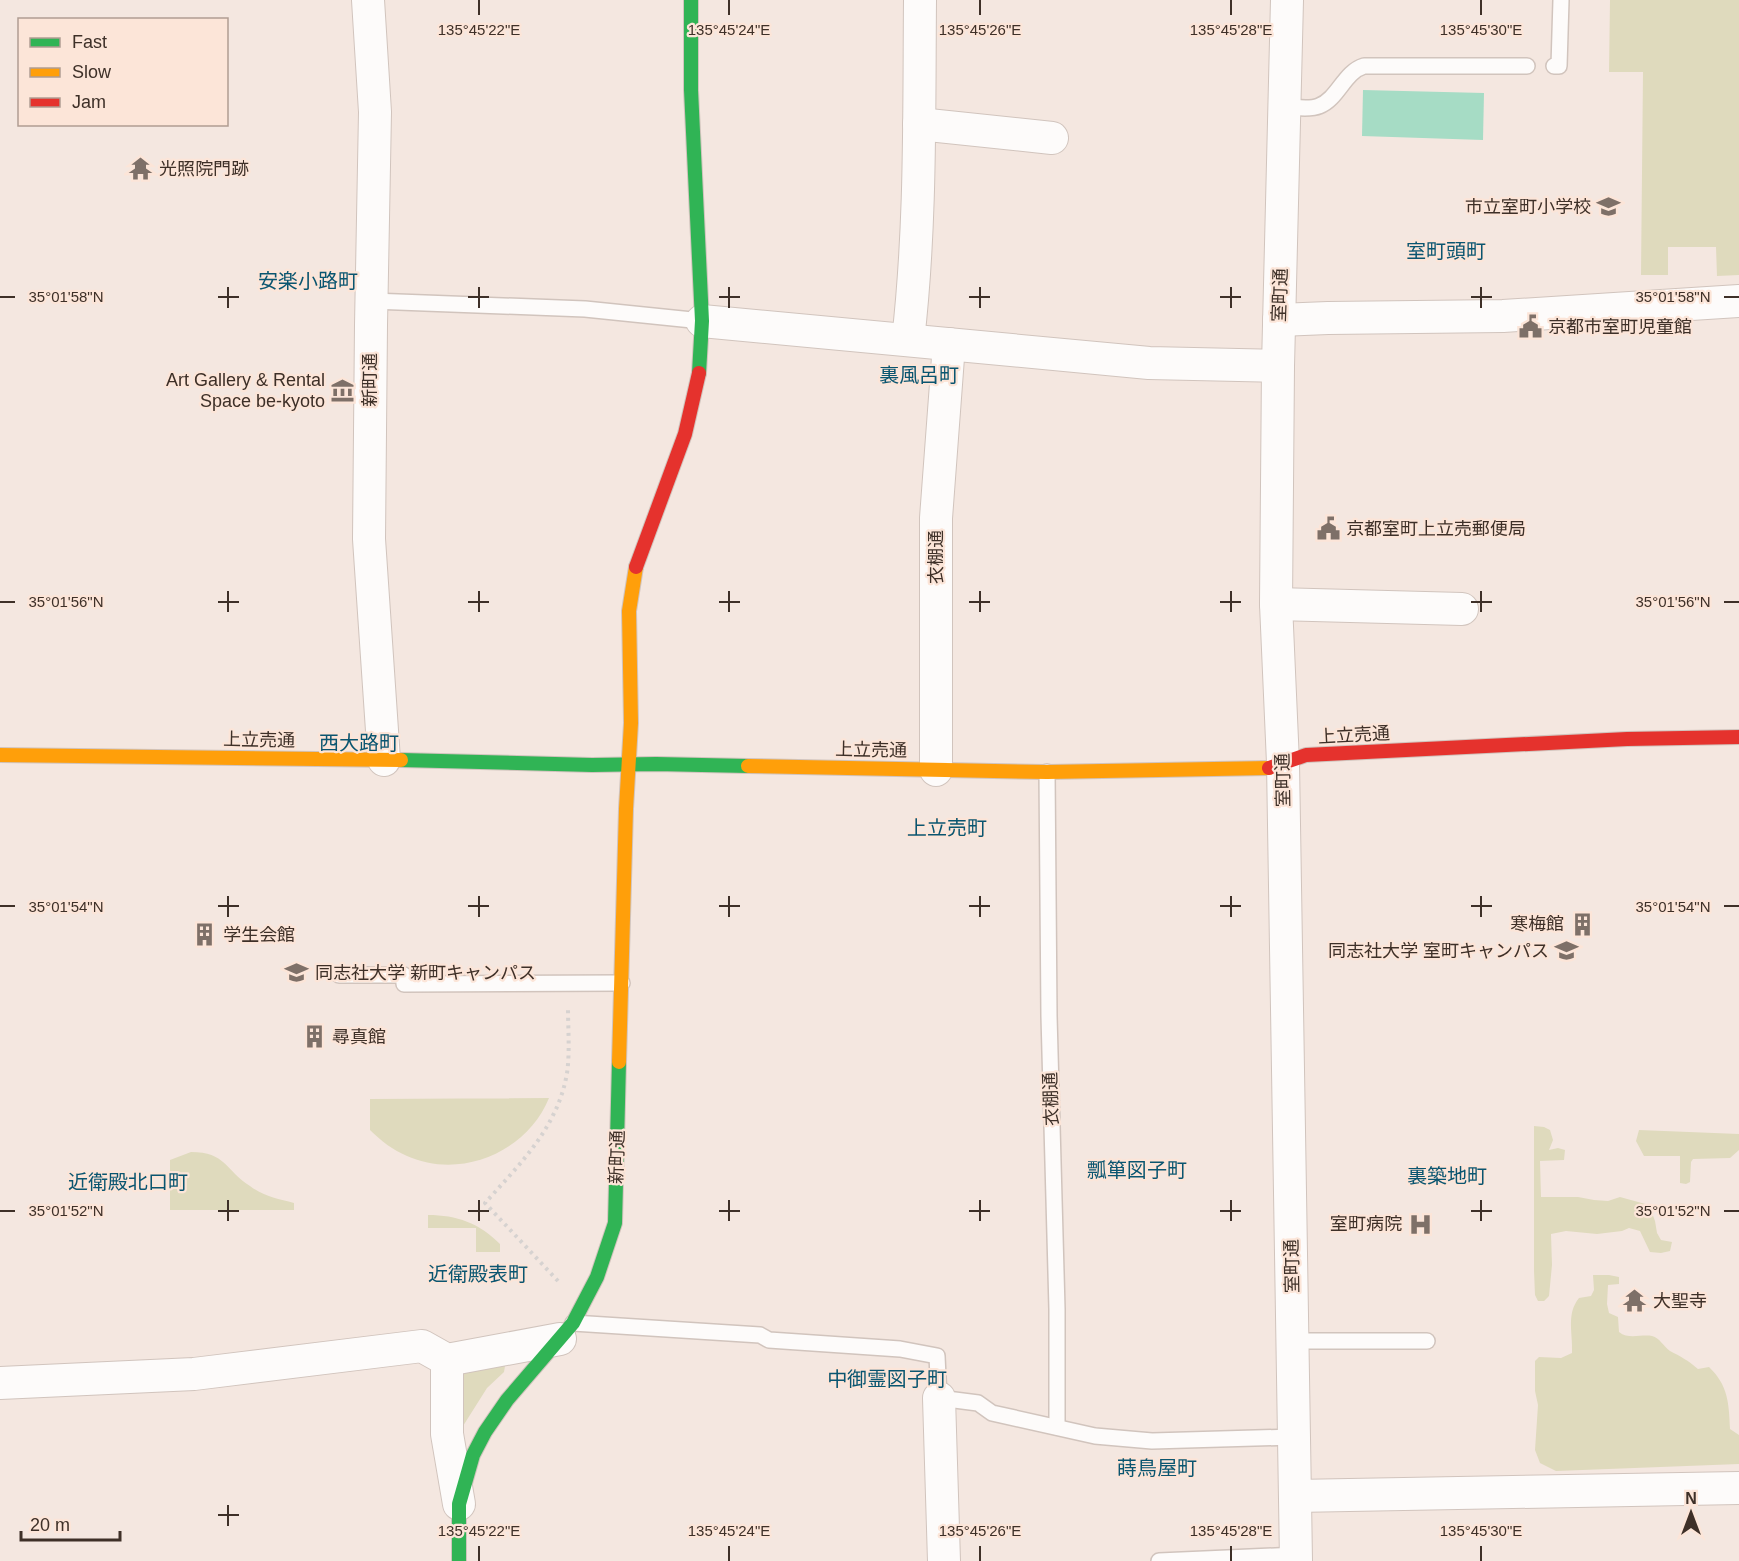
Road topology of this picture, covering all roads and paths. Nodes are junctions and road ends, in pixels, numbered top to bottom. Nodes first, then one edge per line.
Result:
1 (368, 0) edge
2 (691, 0) edge
3 (921, 0) edge
4 (1287, 0) edge
5 (1561, 0) edge
6 (1527, 66) dead end
7 (1554, 66) dead end
8 (1286, 107) junction
9 (919, 124) junction
10 (1052, 138) dead end
11 (372, 301) junction
12 (1739, 301) edge
13 (1279, 320) junction
14 (702, 321) junction
15 (908, 340) junction
16 (949, 344) junction
17 (1278, 366) junction
18 (1276, 604) junction
19 (1462, 609) dead end
20 (1739, 737) edge
21 (0, 754) edge
22 (384, 760) junction
23 (1283, 762) junction
24 (629, 765) junction
25 (936, 770) junction
26 (1047, 772) junction
27 (339, 975) dead end
28 (569, 983) junction
29 (622, 983) junction
30 (560, 1283) dead end
31 (566, 1331) junction
32 (1293, 1341) junction
33 (1427, 1341) dead end
34 (447, 1360) junction
35 (0, 1383) edge
36 (939, 1398) junction
37 (1058, 1427) junction
38 (1294, 1437) junction
39 (1739, 1488) edge
40 (1295, 1496) junction
41 (459, 1504) junction
42 (1296, 1558) edge
43 (459, 1561) edge
44 (944, 1561) edge
45 (1159, 1561) edge

1 - 11 street, 新町通
2 - 14 street, 新町通
3 - 9 street
4 - 8 street, 室町通
5 - 7 lane
6 - 8 lane
8 - 13 street, 室町通
9 - 10 street
9 - 15 street
11 - 14 lane
11 - 22 street, 新町通
12 - 13 street
13 - 17 street, 室町通
14 - 15 street
14 - 24 street, 新町通
15 - 16 street
16 - 17 street
16 - 25 street, 衣棚通
17 - 18 street, 室町通
18 - 19 street
18 - 23 street, 室町通
20 - 23 street, 上立売通
21 - 22 street, 上立売通
22 - 24 street, 上立売通
23 - 26 street, 上立売通
23 - 32 street, 室町通
24 - 25 street, 上立売通
24 - 29 street, 新町通
25 - 26 street, 上立売通
26 - 37 lane, 衣棚通
27 - 28 lane
28 - 29 lane
28 - 30 path
29 - 31 street, 新町通
31 - 34 street
31 - 36 lane
31 - 41 street, 新町通
32 - 33 lane
32 - 38 street, 室町通
34 - 35 street
34 - 41 street, 新町通
36 - 37 lane
36 - 44 street
37 - 38 lane
38 - 40 street, 室町通
39 - 40 street
40 - 42 street, 室町通
41 - 43 street, 新町通
42 - 45 lane

